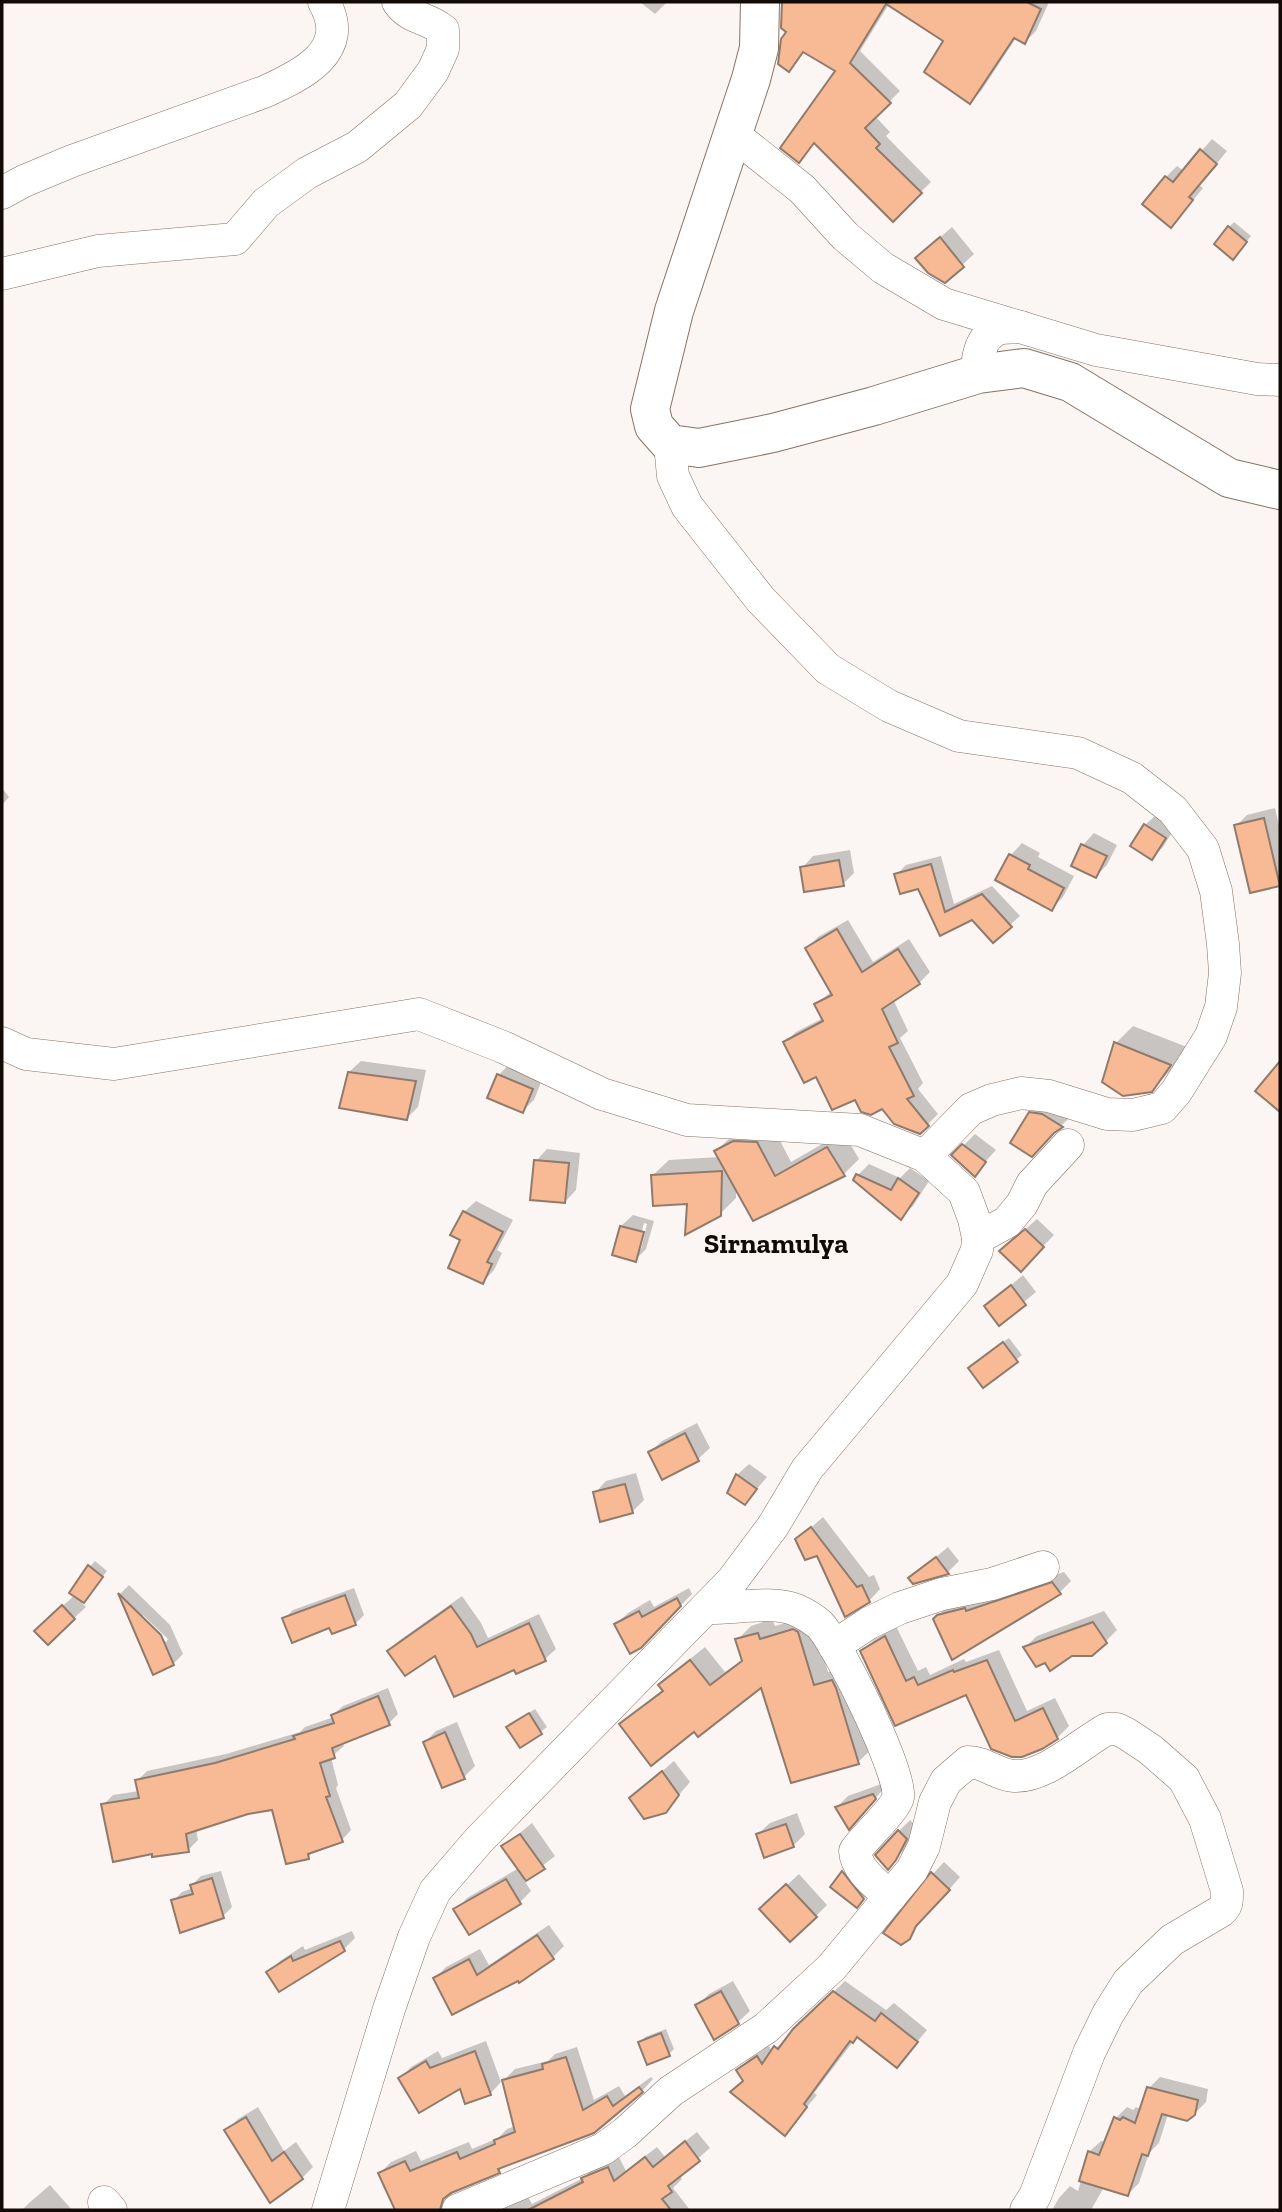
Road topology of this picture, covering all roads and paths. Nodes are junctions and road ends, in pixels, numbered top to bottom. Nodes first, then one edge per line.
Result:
1 (324, 2) edge
2 (398, 2) edge
3 (760, 2) edge
4 (734, 135) junction
5 (2, 193) edge
6 (2, 274) edge
7 (1021, 327) junction
8 (978, 374) junction
9 (1280, 380) edge
10 (670, 444) junction
11 (1280, 490) edge
12 (2, 1043) edge
13 (1068, 1145) dead end
14 (925, 1156) junction
15 (978, 1238) junction
16 (1043, 1567) dead end
17 (706, 1608) junction
18 (834, 1646) junction
19 (890, 1897) junction
20 (331, 2209) edge
21 (458, 2210) edge
22 (1026, 2210) edge

1 - 5 street
2 - 6 street
3 - 4 main road
4 - 7 street
4 - 10 main road
7 - 8 street
7 - 9 street
8 - 10 main road
8 - 11 main road
10 - 14 street
12 - 14 street
13 - 15 street
14 - 15 street
15 - 17 street
16 - 18 street
17 - 18 street
17 - 20 street
18 - 19 street
19 - 21 street
19 - 22 street

